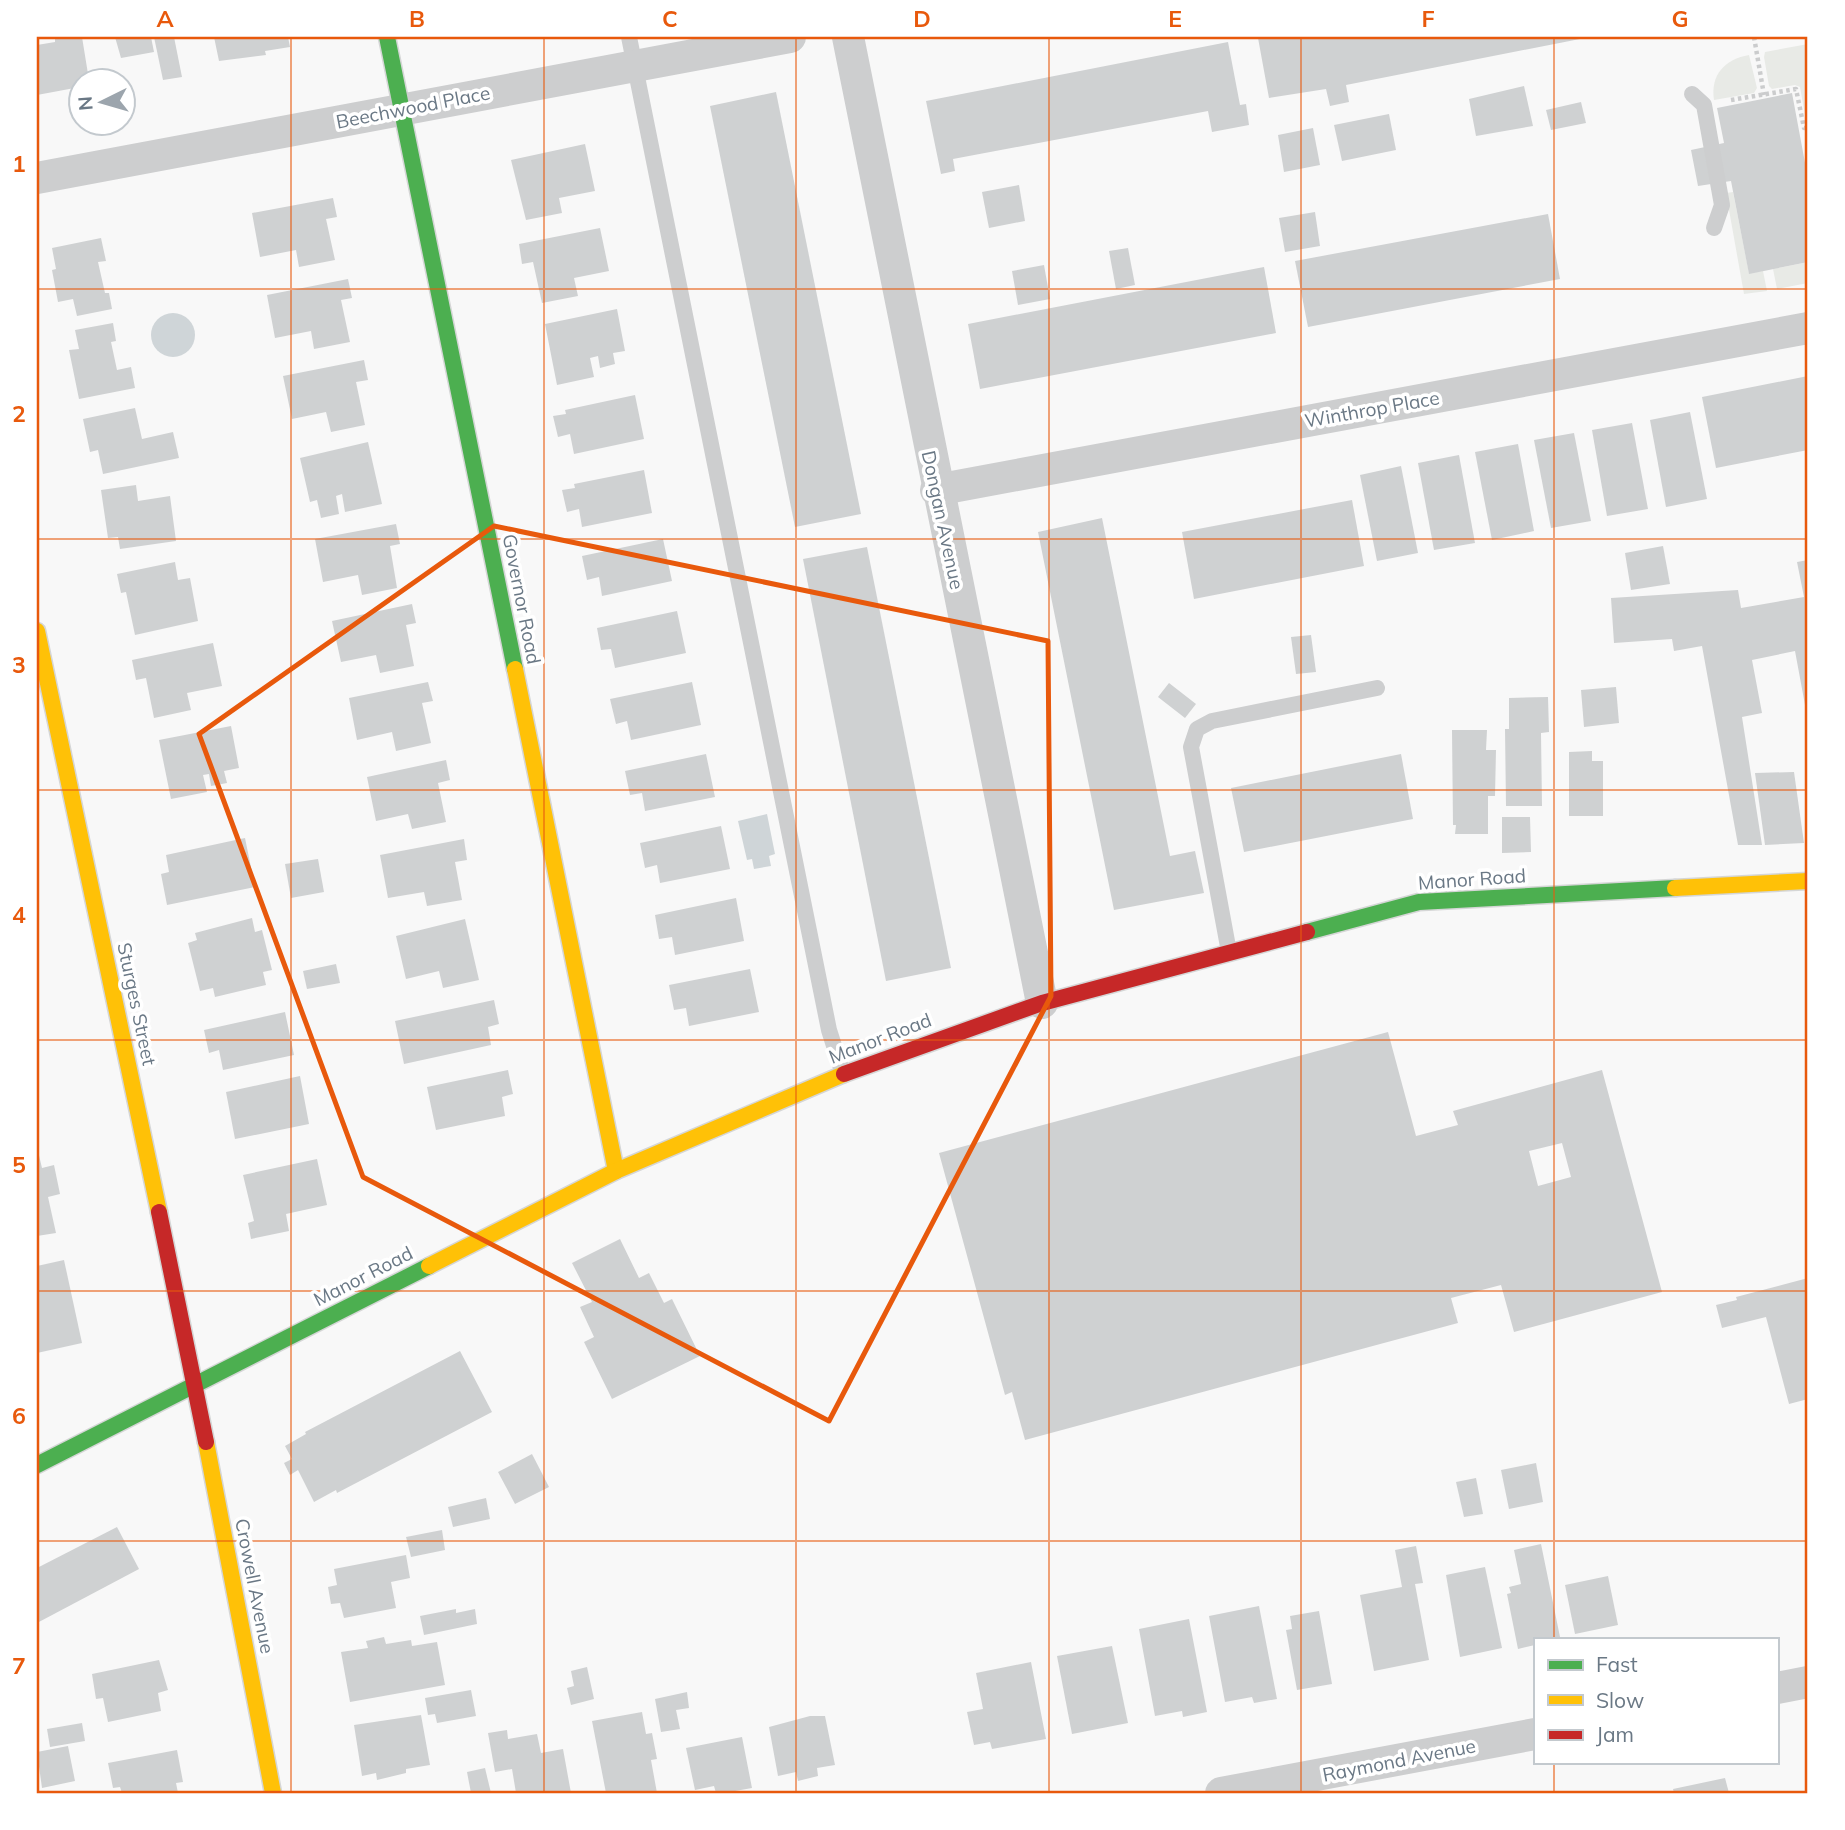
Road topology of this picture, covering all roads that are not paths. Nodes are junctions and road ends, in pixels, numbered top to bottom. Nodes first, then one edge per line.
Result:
1 (387, 37) edge
2 (790, 37) edge
3 (848, 37) edge
4 (632, 51) edge
5 (1692, 94) dead end
6 (402, 109) junction
7 (37, 178) edge
8 (1714, 228) dead end
9 (1808, 328) edge
10 (936, 490) junction
11 (37, 631) edge
12 (1377, 688) dead end
13 (1808, 881) edge
14 (1229, 952) junction
15 (1042, 1003) junction
16 (843, 1074) junction
17 (615, 1171) junction
18 (195, 1386) junction
19 (37, 1465) edge
20 (1808, 1682) edge
21 (1778, 1688) edge
22 (1534, 1734) edge
23 (273, 1793) edge
24 (1221, 1793) edge

1 - 6 street, Governor Road
2 - 4 street, Beechwood Place
3 - 10 street, Dongan Avenue
4 - 6 street, Beechwood Place
4 - 16 lane
5 - 8 lane
6 - 7 street, Beechwood Place
6 - 17 street, Governor Road
9 - 10 street, Winthrop Place
10 - 15 street, Dongan Avenue
11 - 18 street, Sturges Street
12 - 14 lane
13 - 14 street, Manor Road
14 - 15 street, Manor Road
15 - 16 street, Manor Road
16 - 17 street, Manor Road
17 - 18 street, Manor Road
18 - 19 street, Manor Road
18 - 23 street, Crowell Avenue
20 - 21 street
22 - 24 street, Raymond Avenue

